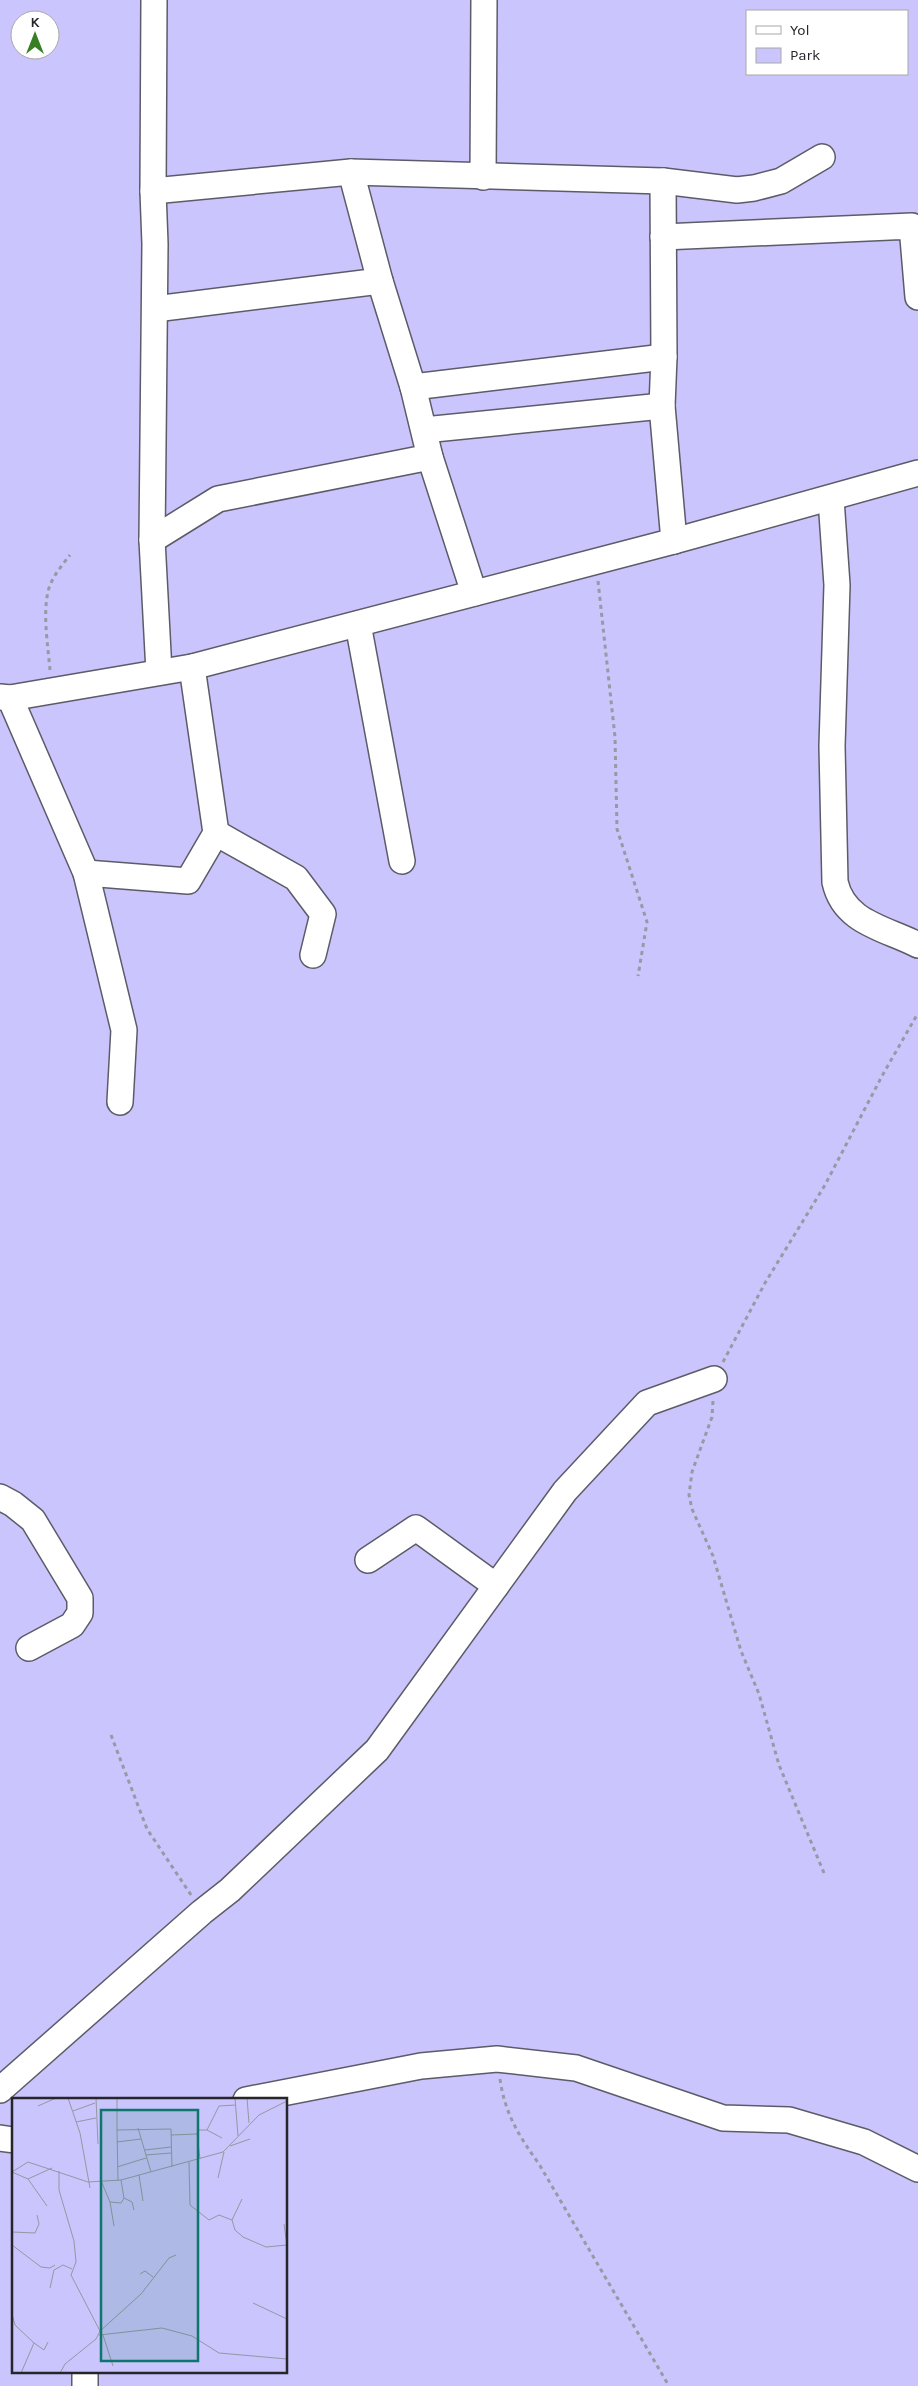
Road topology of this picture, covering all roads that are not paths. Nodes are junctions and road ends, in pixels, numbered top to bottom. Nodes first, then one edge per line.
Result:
1 (154, 0) edge
2 (484, 0) edge
3 (822, 157) dead end
4 (351, 172) junction
5 (483, 177) junction
6 (664, 181) junction
7 (153, 191) junction
8 (915, 219) edge
9 (663, 237) junction
10 (380, 281) junction
11 (918, 297) edge
12 (155, 309) junction
13 (664, 357) junction
14 (413, 386) junction
15 (662, 406) junction
16 (424, 430) junction
17 (430, 457) junction
18 (918, 473) edge
19 (831, 499) junction
20 (152, 540) junction
21 (674, 541) junction
22 (474, 593) junction
23 (358, 624) junction
24 (192, 668) junction
25 (159, 672) junction
26 (5, 697) edge
27 (216, 833) junction
28 (402, 862) dead end
29 (86, 873) junction
30 (918, 945) edge
31 (313, 955) dead end
32 (120, 1102) dead end
33 (714, 1379) road end
34 (0, 1497) edge
35 (368, 1560) dead end
36 (496, 1586) junction
37 (29, 1648) dead end
38 (0, 2090) edge
39 (256, 2098) edge
40 (918, 2169) edge

1 - 7 street
2 - 5 street
3 - 6 street
4 - 5 street
4 - 7 street
4 - 10 street
5 - 6 street
6 - 9 street
7 - 12 street
8 - 9 street
8 - 11 street
9 - 13 street
10 - 12 street
10 - 14 street
12 - 20 street
13 - 14 street
13 - 15 street
14 - 16 street
15 - 16 street
15 - 21 street
16 - 17 street
17 - 20 street
17 - 22 street
18 - 19 street
19 - 21 street
19 - 30 street
20 - 25 street
21 - 22 street
22 - 23 street
23 - 24 street
23 - 28 street
24 - 25 street
24 - 27 street
25 - 26 street
26 - 29 street
27 - 29 street
27 - 31 street
29 - 32 street
33 - 36 street
34 - 37 street
35 - 36 street
36 - 38 street
39 - 40 street

